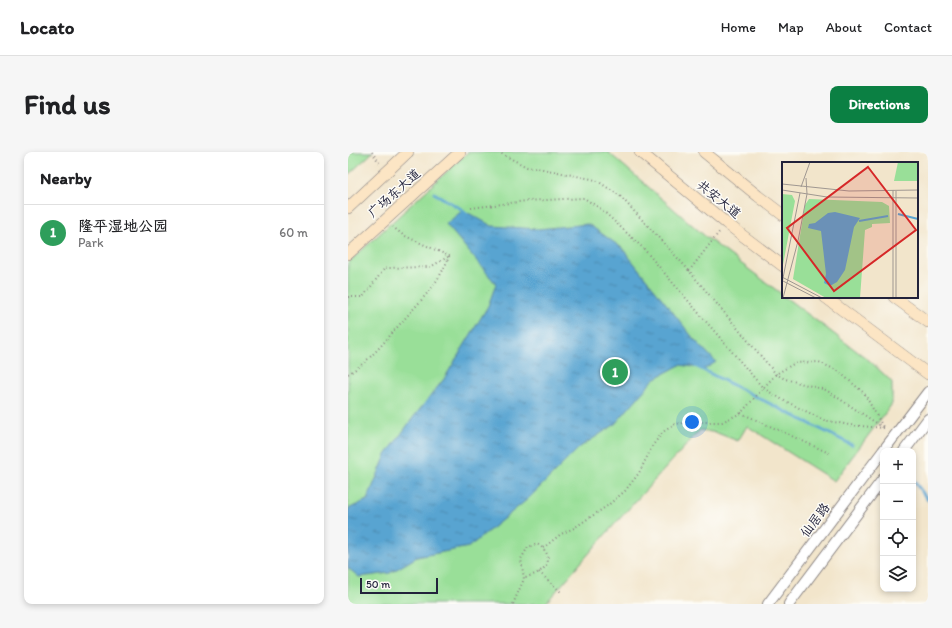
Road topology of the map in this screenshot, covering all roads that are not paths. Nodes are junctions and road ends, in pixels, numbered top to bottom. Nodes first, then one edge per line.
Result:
1 (408, 152) edge
2 (460, 152) edge
3 (640, 152) edge
4 (704, 152) edge
5 (348, 208) edge
6 (782, 214) edge
7 (348, 254) edge
8 (782, 265) edge
9 (826, 298) edge
10 (895, 298) edge
11 (928, 322) edge
12 (928, 374) edge
13 (928, 392) edge
14 (928, 419) edge
15 (885, 448) edge
16 (906, 448) edge
17 (880, 455) edge
18 (880, 482) edge
19 (768, 604) edge
20 (788, 604) edge

1 - 5 main road, 广场东大道
2 - 7 main road, 广场东大道
3 - 8 main road, 共安大道
4 - 6 main road, 共安大道
9 - 12 main road
10 - 11 main road
13 - 15 street, 仙居路
14 - 16 street
17 - 19 street, 仙居路
18 - 20 street

